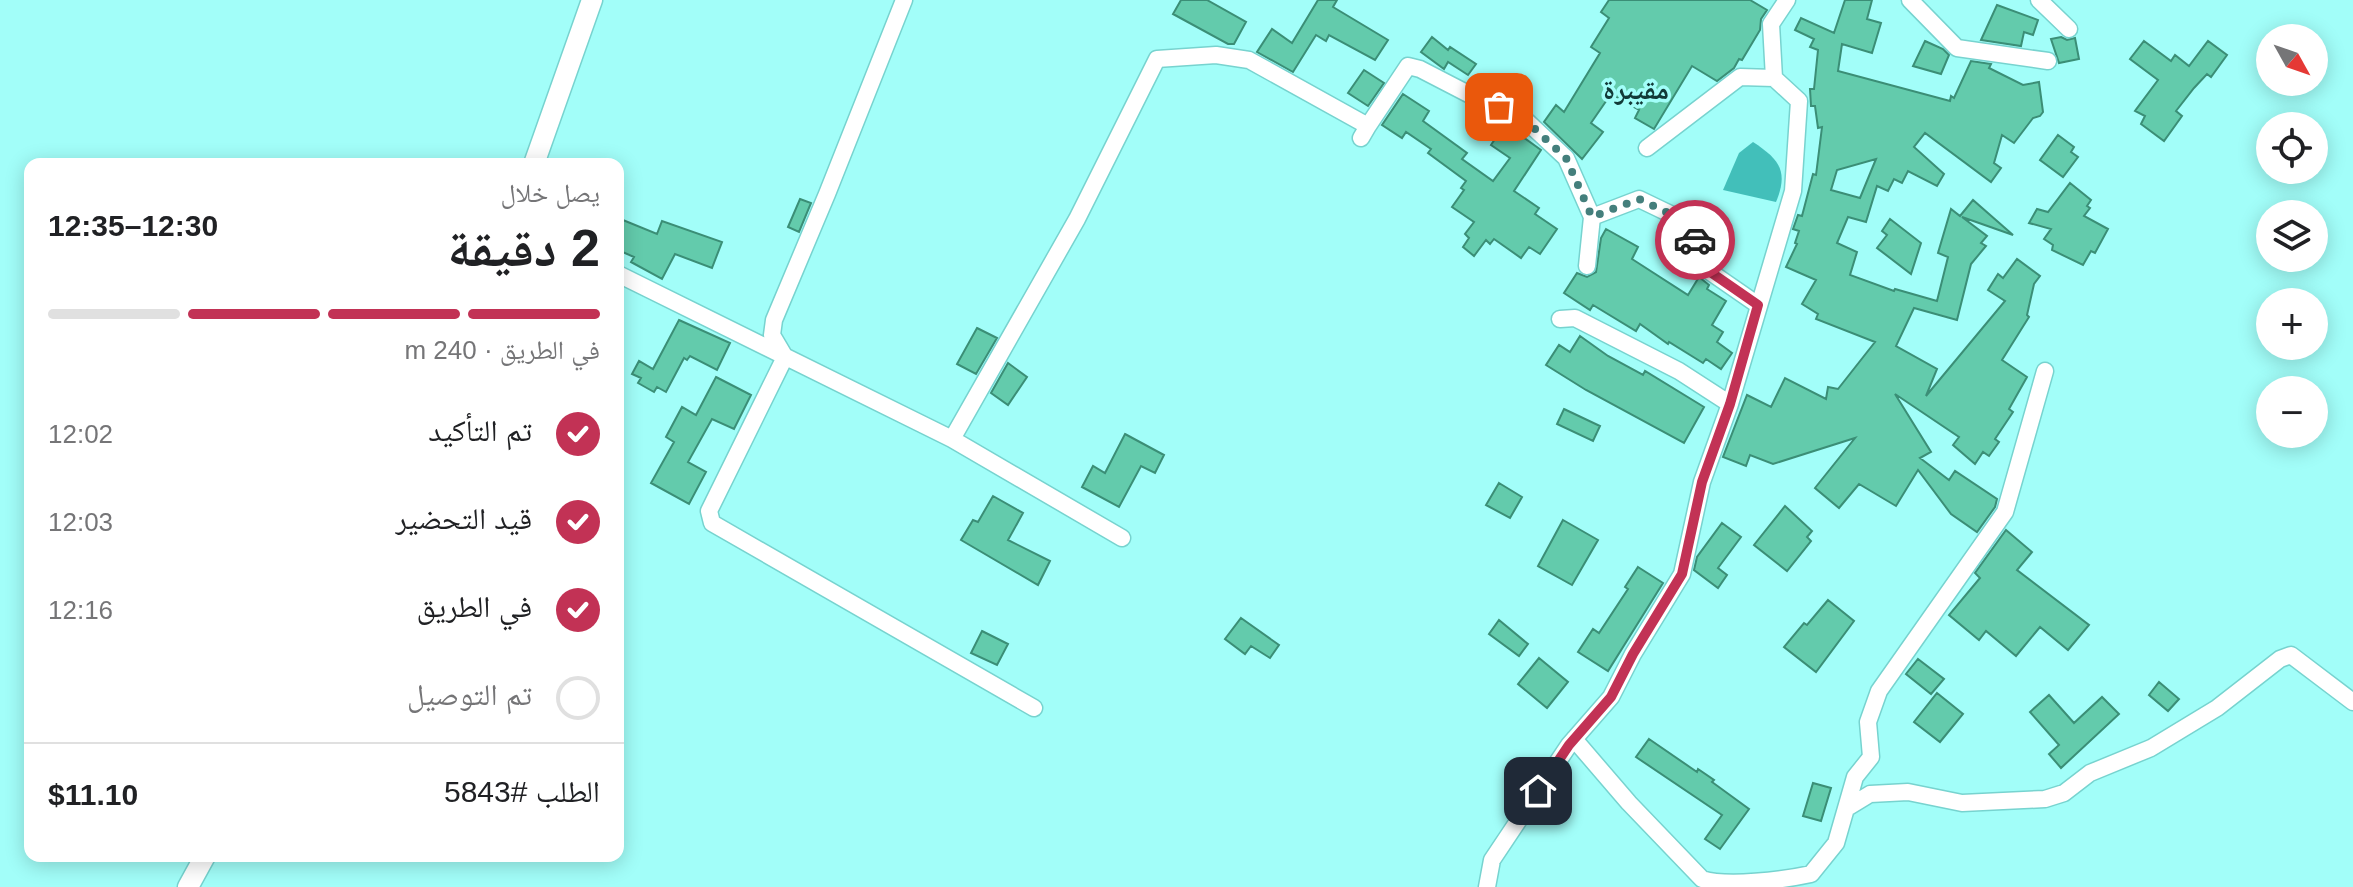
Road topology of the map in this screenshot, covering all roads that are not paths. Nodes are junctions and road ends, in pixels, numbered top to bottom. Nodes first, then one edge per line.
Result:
1 (592, 0) edge
2 (904, 0) edge
3 (1787, 0) edge
4 (1910, 0) edge
5 (2039, 0) edge
6 (2069, 29) dead end
7 (2048, 61) dead end
8 (1774, 78) junction
9 (1647, 148) dead end
10 (536, 158) edge
11 (1592, 217) junction
12 (1587, 266) dead end
13 (624, 277) edge
14 (1758, 305) junction
15 (1560, 319) dead end
16 (785, 357) junction
17 (2045, 371) dead end
18 (1730, 404) junction
19 (952, 439) junction
20 (1122, 538) dead end
21 (2353, 702) edge
22 (1034, 708) dead end
23 (1574, 739) junction
24 (1847, 808) junction
25 (202, 862) edge
26 (1726, 885) edge
27 (188, 887) edge
28 (1487, 887) edge

1 - 10 street
2 - 16 street
3 - 8 street
4 - 7 street
5 - 6 street
8 - 9 street
8 - 14 street
11 - 12 street
11 - 14 street
11 - 19 street
13 - 16 street
14 - 18 street
15 - 18 street
16 - 19 street
16 - 22 street
17 - 24 street
18 - 23 street
19 - 20 street
21 - 24 street
23 - 26 street
23 - 28 street
24 - 26 street
25 - 27 street

